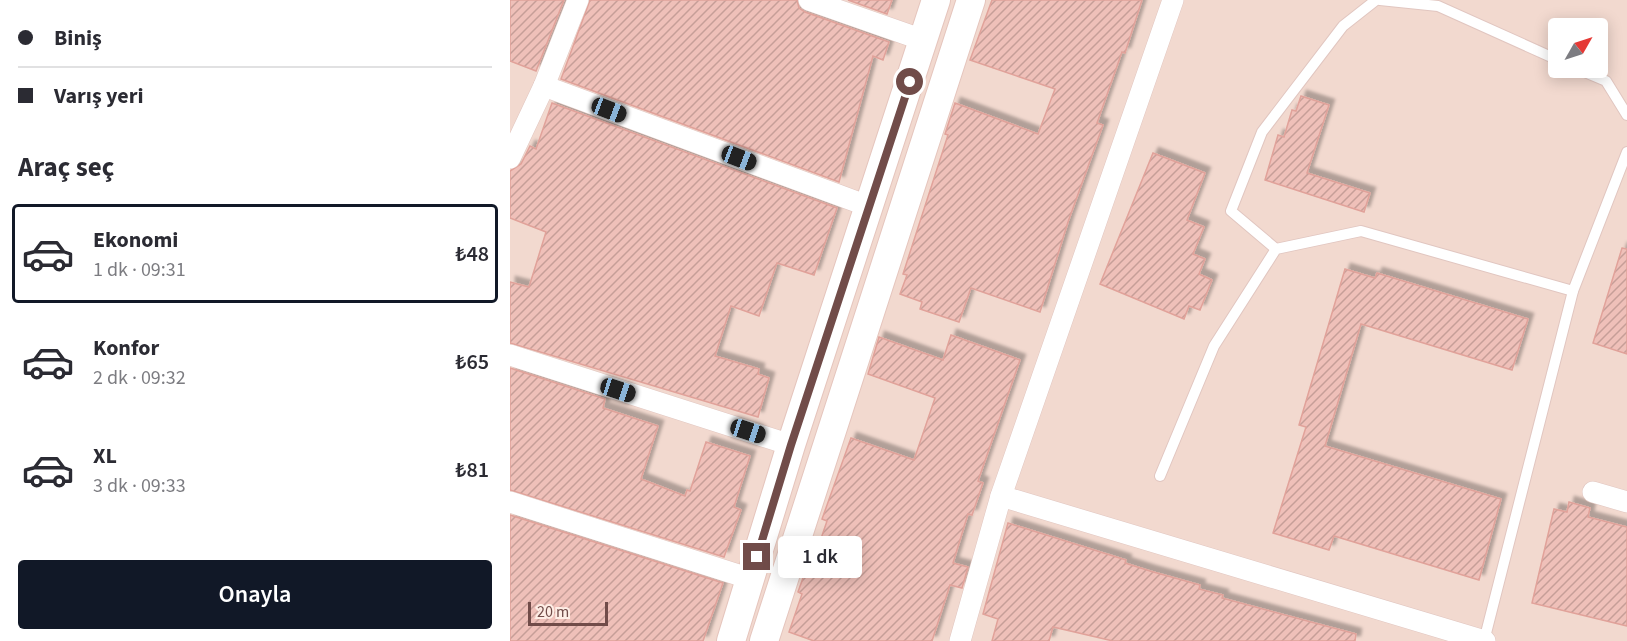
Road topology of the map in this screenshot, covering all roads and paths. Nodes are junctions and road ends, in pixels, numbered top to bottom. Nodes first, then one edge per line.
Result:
1 (578, 0) edge
2 (809, 0) edge
3 (936, 0) edge
4 (971, 0) edge
5 (1173, 0) edge
6 (1378, 0) edge
7 (923, 40) junction
8 (1548, 56) edge
9 (1599, 78) edge
10 (544, 86) junction
11 (1627, 115) edge
12 (1627, 152) edge
13 (510, 158) edge
14 (868, 206) junction
15 (1276, 249) junction
16 (1573, 291) junction
17 (510, 355) edge
18 (791, 445) junction
19 (1160, 476) dead end
20 (1593, 492) dead end
21 (1001, 496) junction
22 (510, 502) edge
23 (1627, 502) edge
24 (751, 579) junction
25 (1448, 636) edge
26 (731, 641) edge
27 (764, 641) edge
28 (960, 641) edge
29 (1484, 641) edge

1 - 10 street
2 - 7 street
3 - 7 main road
4 - 27 main road
5 - 21 street
6 - 8 lane
6 - 15 lane
7 - 14 main road
9 - 11 lane
10 - 13 street
10 - 14 street
12 - 16 lane
14 - 18 main road
15 - 16 lane
15 - 19 lane
16 - 29 lane
17 - 18 street
18 - 24 main road
20 - 23 street
21 - 25 street
21 - 28 street
22 - 24 street
24 - 26 main road
25 - 29 street

